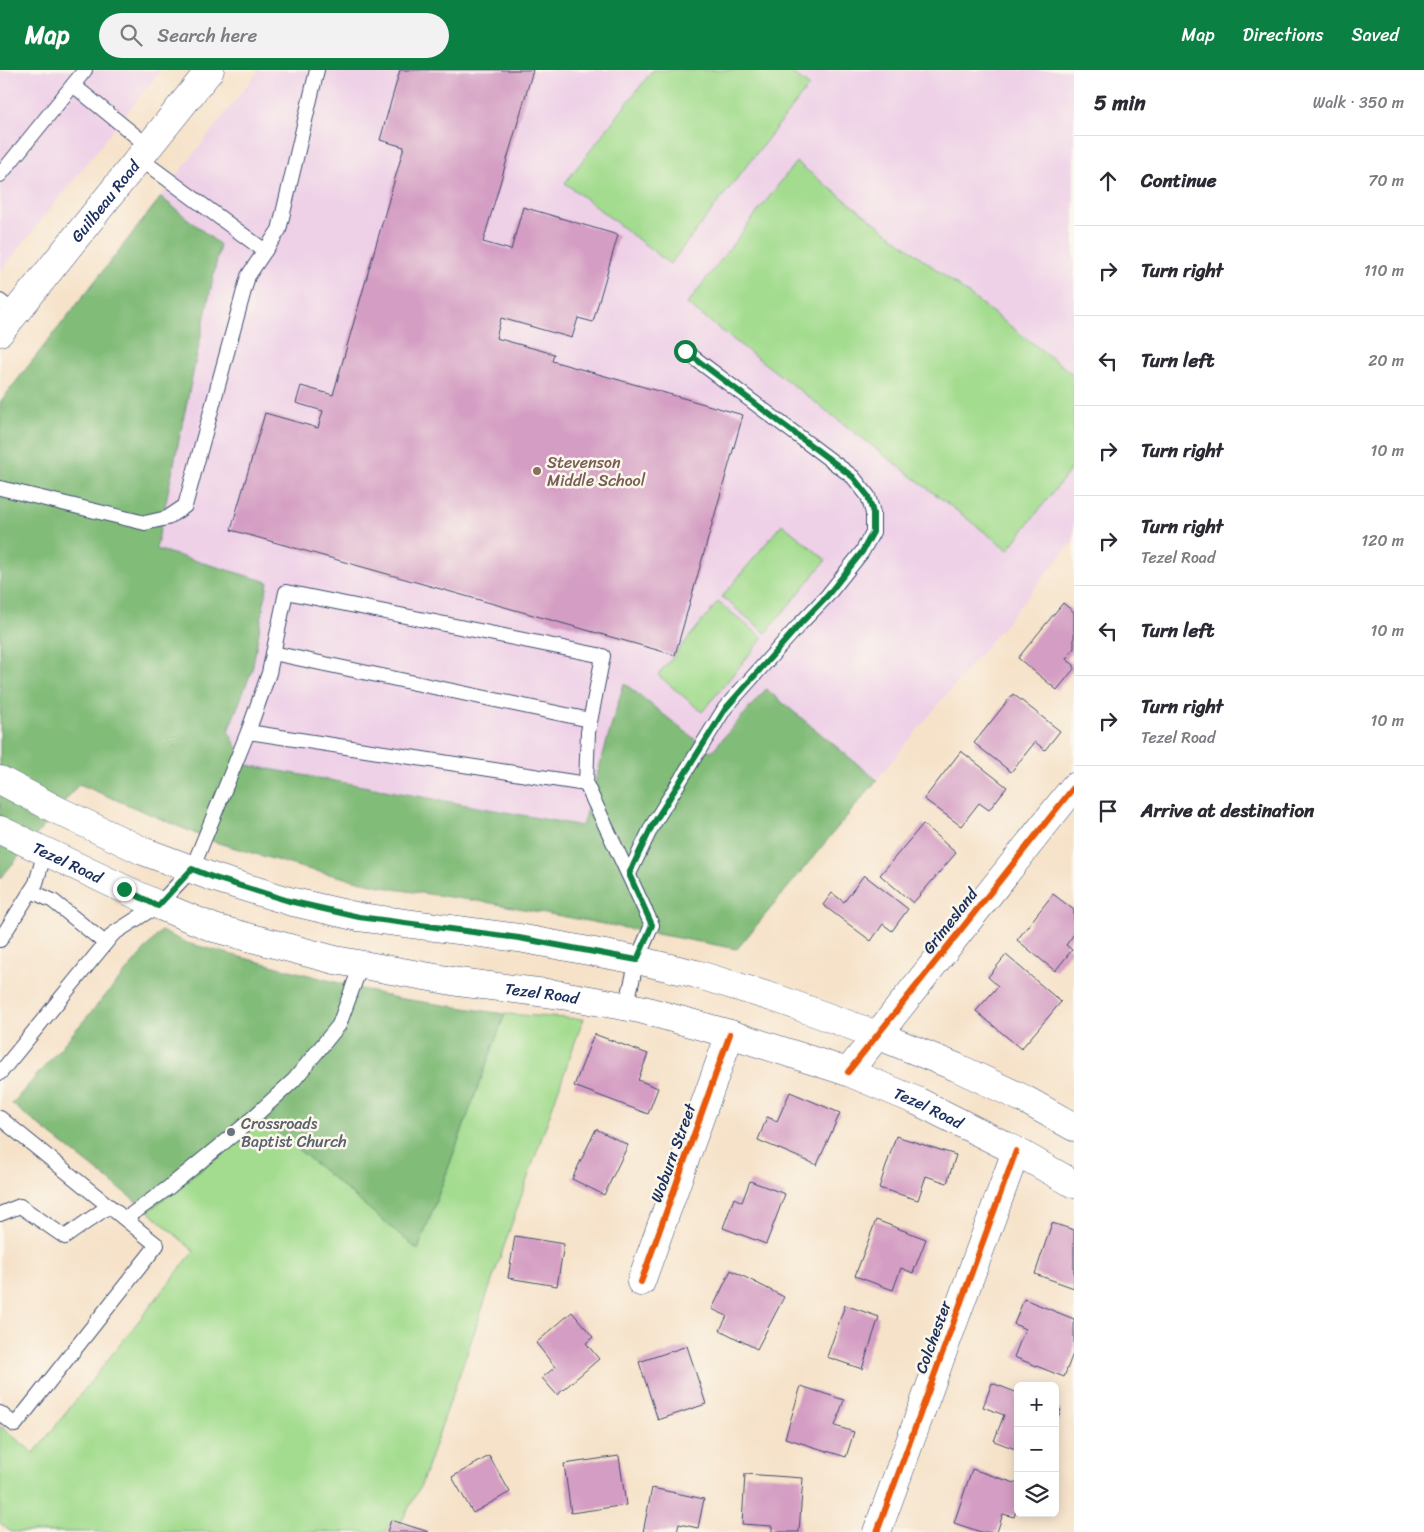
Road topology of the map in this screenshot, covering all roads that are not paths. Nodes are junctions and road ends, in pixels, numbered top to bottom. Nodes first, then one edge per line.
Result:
1 (85, 70) edge
2 (210, 70) edge
3 (317, 70) edge
4 (73, 85) junction
5 (143, 152) junction
6 (0, 175) edge
7 (265, 251) junction
8 (5, 315) edge
9 (685, 351) dead end
10 (0, 488) edge
11 (273, 653) junction
12 (590, 720) junction
13 (248, 732) junction
14 (0, 780) edge
15 (586, 784) junction
16 (1074, 787) edge
17 (0, 830) edge
18 (45, 852) junction
19 (192, 869) junction
20 (629, 874) junction
21 (31, 891) junction
22 (158, 906) junction
23 (0, 940) edge
24 (105, 944) junction
25 (637, 960) junction
26 (361, 965) junction
27 (626, 1007) junction
28 (730, 1034) junction
29 (877, 1035) junction
30 (848, 1072) junction
31 (0, 1073) edge
32 (0, 1118) edge
33 (1074, 1127) edge
34 (1016, 1151) junction
35 (1074, 1184) edge
36 (109, 1206) junction
37 (0, 1214) edge
38 (125, 1219) junction
39 (641, 1282) dead end
40 (0, 1413) edge
41 (876, 1532) edge

1 - 4 lane
2 - 5 main road, Guilbeau Road
3 - 7 lane
4 - 5 lane
4 - 6 lane
5 - 7 lane
5 - 8 main road, Guilbeau Road
7 - 10 lane
9 - 20 lane
11 - 12 lane
11 - 12 lane
11 - 13 lane
12 - 15 lane
13 - 15 lane
13 - 19 lane
14 - 19 main road
15 - 20 lane
16 - 29 main road, Grimesland
17 - 18 main road, Tezel Road
18 - 21 lane
18 - 22 main road, Tezel Road
19 - 22 lane
19 - 25 main road
20 - 25 lane
21 - 23 lane
21 - 24 lane
22 - 24 lane
22 - 26 main road, Tezel Road
24 - 31 lane
25 - 27 lane
25 - 29 main road
26 - 27 main road, Tezel Road
26 - 38 lane
27 - 28 main road, Tezel Road
28 - 30 main road, Tezel Road
28 - 39 main road, Woburn Street
29 - 30 main road, Grimesland
29 - 33 main road
30 - 34 main road, Tezel Road
32 - 36 lane
34 - 35 main road, Tezel Road
34 - 41 main road, Colchester
36 - 37 lane
36 - 38 lane
38 - 40 lane

